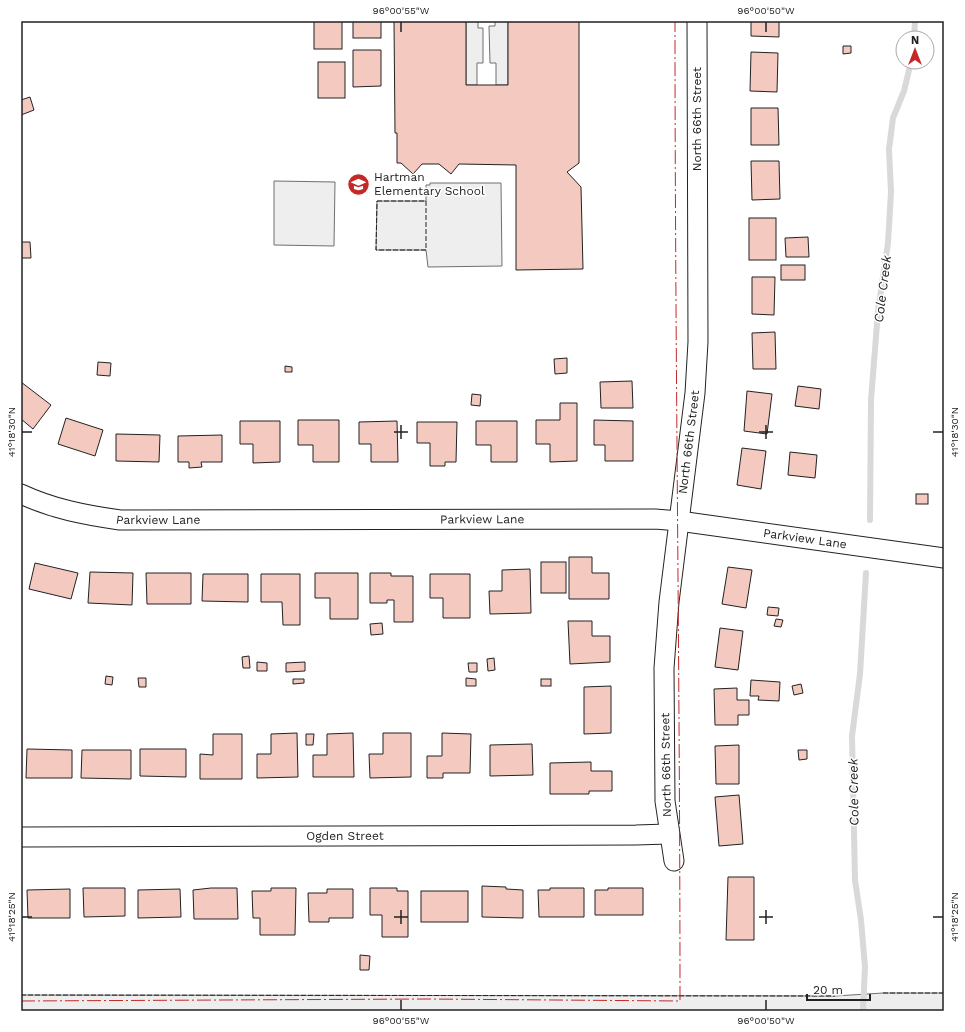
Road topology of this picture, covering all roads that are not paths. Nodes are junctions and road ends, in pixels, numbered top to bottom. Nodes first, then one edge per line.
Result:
1 (697, 21) edge
2 (21, 494) edge
3 (679, 521) junction
4 (944, 558) edge
5 (668, 834) junction
6 (21, 837) edge
7 (674, 862) dead end

1 - 3 street, North 66th Street
2 - 3 street, Parkview Lane
3 - 4 street, Parkview Lane
3 - 5 street, North 66th Street
5 - 6 street, Ogden Street
5 - 7 street, North 66th Street

